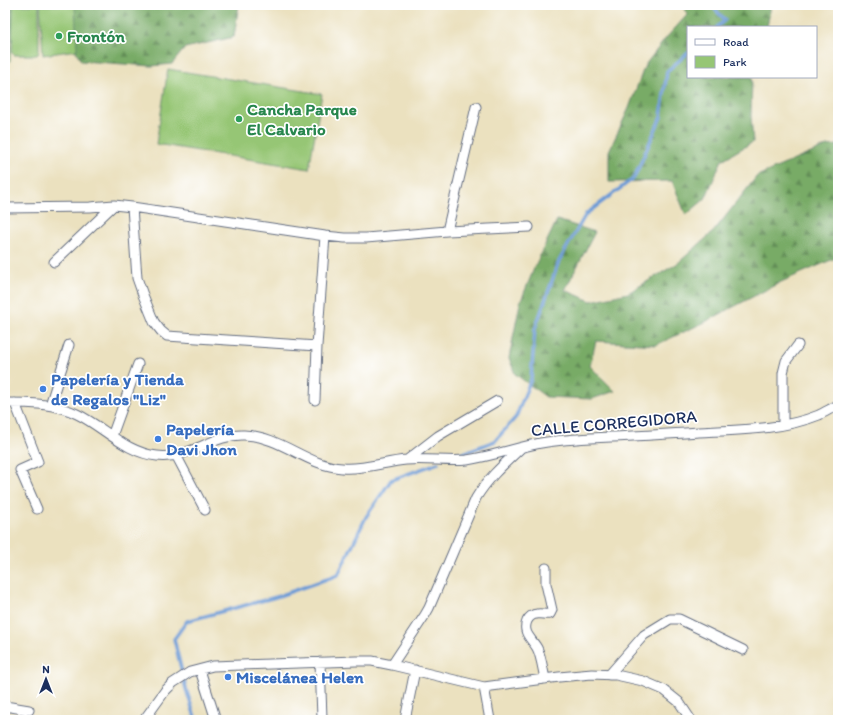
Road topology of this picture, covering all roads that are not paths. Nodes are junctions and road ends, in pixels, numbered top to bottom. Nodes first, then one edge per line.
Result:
1 (476, 107) dead end
2 (114, 205) junction
3 (132, 207) junction
4 (5, 208) edge
5 (529, 227) dead end
6 (447, 231) junction
7 (325, 236) junction
8 (54, 262) dead end
9 (69, 345) dead end
10 (798, 345) dead end
11 (317, 346) junction
12 (138, 364) dead end
13 (315, 400) dead end
14 (497, 401) dead end
15 (5, 403) edge
16 (15, 403) junction
17 (50, 405) junction
18 (838, 405) edge
19 (783, 425) junction
20 (112, 436) junction
21 (523, 447) junction
22 (176, 455) junction
23 (407, 460) junction
24 (37, 509) dead end
25 (204, 510) dead end
26 (546, 568) dead end
27 (743, 650) dead end
28 (320, 662) junction
29 (392, 665) junction
30 (415, 670) junction
31 (195, 671) junction
32 (609, 674) junction
33 (545, 679) junction
34 (484, 688) junction
35 (5, 706) edge
36 (29, 710) dead end
37 (144, 720) edge
38 (216, 720) edge
39 (323, 720) edge
40 (405, 720) edge
41 (490, 720) edge
42 (691, 720) edge

1 - 6 street
2 - 3 street
2 - 4 street
2 - 8 street
3 - 7 street
3 - 11 street
5 - 6 street
6 - 7 street
7 - 11 street
9 - 17 street
10 - 19 street
11 - 13 street
12 - 20 street
14 - 23 street
15 - 16 street, CALLE CORREGIDORA
16 - 17 street, CALLE CORREGIDORA
16 - 24 street
17 - 20 street, CALLE CORREGIDORA
18 - 19 street, CALLE CORREGIDORA
19 - 21 street, CALLE CORREGIDORA
20 - 22 street, CALLE CORREGIDORA
21 - 23 street, CALLE CORREGIDORA
21 - 29 street
22 - 23 street, CALLE CORREGIDORA
22 - 25 street
26 - 33 street
27 - 32 street
28 - 29 street
28 - 31 street
28 - 39 street
29 - 30 street
30 - 34 street
30 - 40 street
31 - 37 street
31 - 38 street
32 - 33 street
32 - 42 street
33 - 34 street
34 - 41 street
35 - 36 street

